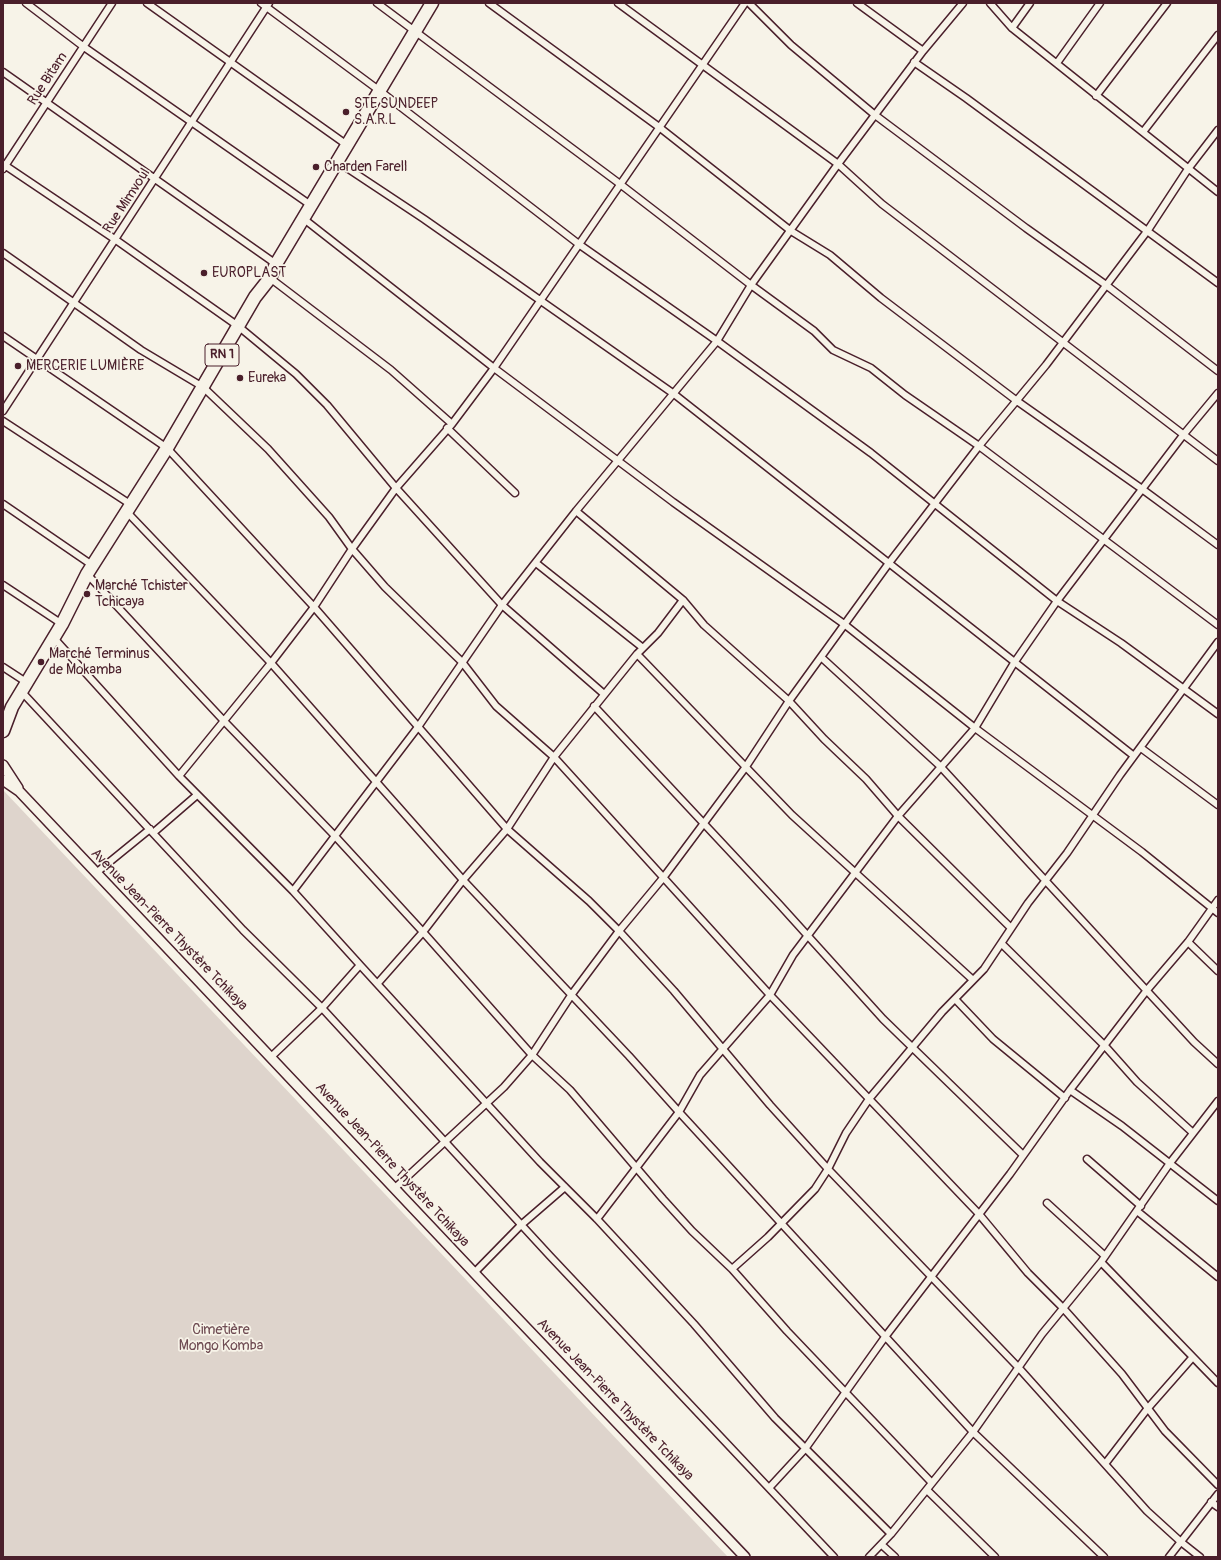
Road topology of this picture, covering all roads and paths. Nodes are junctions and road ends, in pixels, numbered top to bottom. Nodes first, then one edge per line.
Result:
1 (26, 3) edge
2 (112, 3) edge
3 (147, 3) edge
4 (261, 3) edge
5 (377, 3) edge
6 (432, 3) edge
7 (489, 3) edge
8 (618, 3) edge
9 (745, 3) edge
10 (749, 3) edge
11 (857, 3) edge
12 (963, 3) edge
13 (990, 3) edge
14 (1030, 3) edge
15 (1100, 3) edge
16 (1167, 3) edge
17 (268, 5) edge
18 (1012, 28) junction
19 (415, 31) junction
20 (1218, 35) edge
21 (84, 47) junction
22 (923, 51) junction
23 (914, 62) junction
24 (230, 63) junction
25 (702, 63) junction
26 (1057, 63) junction
27 (3, 72) edge
28 (380, 91) junction
29 (1096, 96) junction
30 (48, 102) junction
31 (875, 115) junction
32 (192, 123) junction
33 (659, 127) junction
34 (1218, 130) edge
35 (1143, 132) junction
36 (347, 145) junction
37 (338, 162) junction
38 (838, 164) junction
39 (4, 166) edge
40 (1188, 169) junction
41 (156, 178) junction
42 (620, 184) junction
43 (1218, 192) edge
44 (312, 206) junction
45 (304, 219) junction
46 (1148, 230) junction
47 (791, 231) junction
48 (116, 240) junction
49 (580, 245) junction
50 (3, 253) edge
51 (276, 264) junction
52 (270, 278) junction
53 (1218, 283) edge
54 (751, 285) junction
55 (1106, 285) junction
56 (542, 301) junction
57 (75, 302) junction
58 (238, 326) junction
59 (3, 336) edge
60 (717, 341) junction
61 (1063, 343) junction
62 (37, 360) junction
63 (494, 368) junction
64 (1218, 371) edge
65 (203, 387) junction
66 (1218, 393) edge
67 (674, 394) junction
68 (1017, 401) junction
69 (3, 411) edge
70 (3, 421) edge
71 (450, 426) junction
72 (1184, 434) junction
73 (979, 446) junction
74 (167, 448) junction
75 (619, 460) junction
76 (1218, 461) edge
77 (396, 488) junction
78 (1142, 489) junction
79 (515, 493) dead end
80 (3, 504) edge
81 (935, 505) junction
82 (128, 508) junction
83 (576, 511) junction
84 (1104, 540) junction
85 (1218, 545) edge
86 (352, 549) junction
87 (536, 563) junction
88 (889, 563) junction
89 (90, 569) junction
90 (3, 585) edge
91 (683, 600) junction
92 (1057, 601) junction
93 (502, 605) junction
94 (314, 607) junction
95 (62, 624) junction
96 (844, 624) junction
97 (1218, 625) edge
98 (53, 637) junction
99 (1218, 642) edge
100 (643, 648) junction
101 (637, 654) junction
102 (821, 657) junction
103 (462, 662) junction
104 (271, 663) junction
105 (1014, 663) junction
106 (3, 667) edge
107 (24, 687) junction
108 (1184, 689) junction
109 (604, 694) junction
110 (789, 701) junction
111 (594, 706) junction
112 (12, 707) junction
113 (1218, 714) edge
114 (3, 717) edge
115 (224, 721) junction
116 (418, 727) junction
117 (975, 728) junction
118 (3, 730) edge
119 (1141, 748) junction
120 (1134, 756) junction
121 (554, 757) junction
122 (3, 765) edge
123 (940, 766) junction
124 (745, 768) junction
125 (179, 776) junction
126 (3, 780) edge
127 (376, 781) junction
128 (19, 791) junction
129 (197, 794) junction
130 (1218, 805) edge
131 (898, 816) junction
132 (1094, 816) junction
133 (704, 824) junction
134 (507, 830) junction
135 (151, 831) junction
136 (334, 835) junction
137 (96, 873) junction
138 (856, 874) junction
139 (663, 878) junction
140 (463, 880) junction
141 (1046, 882) junction
142 (293, 891) junction
143 (1218, 900) edge
144 (1212, 908) junction
145 (1218, 913) edge
146 (1011, 928) junction
147 (619, 931) junction
148 (423, 932) junction
149 (808, 937) junction
150 (1188, 942) junction
151 (1002, 944) junction
152 (360, 965) junction
153 (1218, 972) edge
154 (973, 980) junction
155 (378, 983) junction
156 (1147, 990) junction
157 (572, 994) junction
158 (770, 995) junction
159 (955, 999) junction
160 (322, 1008) junction
161 (913, 1046) junction
162 (1105, 1046) junction
163 (722, 1050) junction
164 (532, 1055) junction
165 (271, 1057) junction
166 (1218, 1064) edge
167 (1070, 1090) junction
168 (1065, 1098) junction
169 (868, 1099) junction
170 (1218, 1101) edge
171 (486, 1103) junction
172 (678, 1112) junction
173 (1192, 1132) junction
174 (444, 1142) junction
175 (1023, 1155) junction
176 (1087, 1160) dead end
177 (1170, 1163) junction
178 (637, 1168) junction
179 (828, 1169) junction
180 (565, 1187) junction
181 (395, 1188) junction
182 (1218, 1201) edge
183 (1047, 1203) dead end
184 (1139, 1208) junction
185 (980, 1214) junction
186 (597, 1220) junction
187 (781, 1222) junction
188 (521, 1225) junction
189 (1105, 1256) junction
190 (1101, 1262) junction
191 (732, 1269) junction
192 (474, 1273) junction
193 (1218, 1277) edge
194 (931, 1278) junction
195 (1063, 1308) junction
196 (885, 1337) junction
197 (1192, 1358) junction
198 (1018, 1367) junction
199 (1218, 1383) edge
200 (845, 1392) junction
201 (1148, 1408) junction
202 (973, 1432) junction
203 (805, 1449) junction
204 (1105, 1464) junction
205 (932, 1483) junction
206 (1218, 1484) edge
207 (769, 1488) junction
208 (927, 1490) junction
209 (1218, 1494) edge
210 (1211, 1502) junction
211 (1218, 1507) edge
212 (891, 1534) junction
213 (1181, 1542) junction
214 (882, 1545) junction
215 (745, 1557) edge
216 (834, 1557) edge
217 (869, 1557) edge
218 (895, 1557) edge
219 (995, 1557) edge
220 (1104, 1557) edge
221 (1169, 1557) edge
222 (1200, 1557) edge

1 - 21 street
2 - 21 street, Rue Bitam
3 - 24 street
4 - 17 street
5 - 19 street
6 - 19 highway, RN 1
7 - 33 street
8 - 25 street
9 - 25 street
10 - 31 street
11 - 22 street
12 - 22 street
13 - 18 street
14 - 18 street
15 - 26 street
16 - 29 street
17 - 24 street, Rue Mimvoul
17 - 28 street
18 - 26 street
19 - 28 highway, RN 1
19 - 42 street
20 - 35 street
21 - 30 street, Rue Bitam
21 - 32 street
22 - 23 street
23 - 31 street
23 - 46 street
24 - 32 street, Rue Mimvoul
24 - 36 street
25 - 33 street
25 - 38 street
26 - 29 street
27 - 30 street
28 - 36 highway, RN 1
28 - 49 street
29 - 35 street
30 - 39 street, Rue Bitam
30 - 41 street
31 - 38 street
31 - 55 street
32 - 41 street, Rue Mimvoul
32 - 44 street
33 - 42 street
33 - 47 street
34 - 40 street
35 - 40 street
36 - 37 highway, RN 1
37 - 44 highway, RN 1
37 - 56 street
38 - 47 street
38 - 61 street
39 - 48 street
40 - 43 street
40 - 46 street
41 - 48 street, Rue Mimvoul
41 - 51 street
42 - 49 street
42 - 54 street
44 - 45 highway, RN 1
45 - 51 highway, RN 1
45 - 63 street
46 - 53 street
46 - 55 street
47 - 54 street
47 - 68 street
48 - 57 street, Rue Mimvoul
48 - 58 street
49 - 56 street
49 - 60 street
50 - 57 street
51 - 52 highway, RN 1
52 - 58 highway, RN 1
52 - 71 street
54 - 60 street
54 - 73 street
55 - 61 street
55 - 64 street
56 - 63 street
56 - 67 street
57 - 62 street, Rue Mimvoul
57 - 65 street
58 - 65 highway, RN 1
58 - 77 street
59 - 62 street
60 - 67 street
60 - 81 street
61 - 68 street
61 - 72 street
62 - 69 street, Rue Mimvoul
62 - 74 street
63 - 71 street
63 - 75 street
65 - 74 highway, RN 1
65 - 86 street
66 - 72 street
67 - 75 street
67 - 88 street
68 - 73 street
68 - 78 street
70 - 82 street
71 - 77 street
71 - 79 street
72 - 76 street
72 - 78 street
73 - 81 street
73 - 84 street
74 - 82 highway, RN 1
74 - 94 street
75 - 83 street
75 - 96 street
77 - 86 street
77 - 93 street
78 - 84 street
78 - 85 street
80 - 89 street
81 - 88 street
81 - 92 street
82 - 89 highway, RN 1
82 - 104 street
83 - 87 street
83 - 91 street
84 - 92 street
84 - 97 street
86 - 94 street
86 - 103 street
87 - 93 street
87 - 100 street
88 - 96 street
88 - 105 street
89 - 95 highway, RN 1
89 - 115 street
90 - 95 street
91 - 100 street
91 - 110 street
92 - 105 street
92 - 108 street
93 - 103 street
93 - 109 street
94 - 104 street
94 - 116 street
95 - 98 highway, RN 1
96 - 102 street
96 - 117 street
98 - 107 highway, RN 1
98 - 125 street
99 - 108 street
100 - 101 street
101 - 109 street
101 - 124 street
102 - 110 street
102 - 123 street
103 - 116 street
103 - 121 street
104 - 115 street
104 - 127 street
105 - 117 street
105 - 120 street
106 - 107 street
107 - 112 highway, RN 1
107 - 135 street
108 - 113 street
108 - 119 street
109 - 111 street
110 - 124 street
110 - 131 street
111 - 121 street
111 - 133 street
112 - 114 highway, RN 1
112 - 118 highway, RN 1
115 - 125 street
115 - 136 street
116 - 127 street
116 - 134 street
117 - 123 street
117 - 132 street
119 - 120 street
119 - 130 street
120 - 132 street
121 - 134 street
121 - 139 street
122 - 128 street, Avenue Jean-Pierre Thystère Tchikaya
123 - 131 street
123 - 141 street
124 - 133 street
124 - 138 street
125 - 129 street
126 - 128 street, Avenue Jean-Pierre Thystère Tchikaya
127 - 136 street
127 - 140 street
128 - 137 street, Avenue Jean-Pierre Thystère Tchikaya
129 - 135 street
129 - 142 street
131 - 138 street
131 - 146 street
132 - 141 street
132 - 144 street
133 - 139 street
133 - 149 street
134 - 140 street
134 - 147 street
135 - 137 street
135 - 160 street
136 - 142 street
136 - 148 street
137 - 165 street, Avenue Jean-Pierre Thystère Tchikaya
138 - 149 street
138 - 154 street
139 - 147 street
139 - 158 street
140 - 148 street
140 - 157 street
141 - 146 street
141 - 156 street
142 - 152 street
143 - 144 street
144 - 145 street
144 - 150 street
146 - 151 street
147 - 157 street
147 - 163 street
148 - 155 street
148 - 164 street
149 - 158 street
149 - 161 street
150 - 153 street
150 - 156 street
151 - 154 street
151 - 162 street
152 - 155 street
152 - 160 street
154 - 159 street
155 - 171 street
156 - 162 street
156 - 166 street
157 - 164 street
157 - 172 street
158 - 163 street
158 - 169 street
159 - 161 street
159 - 168 street
160 - 165 street
160 - 174 street
161 - 169 street
161 - 175 street
162 - 167 street
162 - 173 street
163 - 172 street
163 - 179 street
164 - 171 street
164 - 178 street
165 - 181 street, Avenue Jean-Pierre Thystère Tchikaya
167 - 168 street
167 - 177 street
168 - 175 street
169 - 179 street
169 - 185 street
170 - 173 street
171 - 174 street
171 - 180 street
172 - 178 street
172 - 187 street
173 - 177 street
174 - 181 street
174 - 188 street
175 - 185 street
176 - 184 street
177 - 182 street
177 - 184 street
178 - 186 street
178 - 191 street
179 - 187 street
179 - 194 street
180 - 186 street
180 - 188 street
181 - 192 street, Avenue Jean-Pierre Thystère Tchikaya
183 - 189 street
184 - 189 street
184 - 193 street
185 - 194 street
185 - 195 street
186 - 203 street
187 - 191 street
187 - 196 street
188 - 192 street
188 - 207 street
189 - 190 street
190 - 195 street
190 - 197 street
191 - 200 street
192 - 215 street, Avenue Jean-Pierre Thystère Tchikaya
194 - 196 street
194 - 198 street
195 - 198 street
195 - 201 street
196 - 200 street
196 - 202 street
197 - 199 street
197 - 201 street
198 - 202 street
198 - 204 street
200 - 203 street
200 - 205 street
201 - 204 street
201 - 206 street
202 - 205 street
202 - 220 street
203 - 207 street
203 - 212 street
204 - 213 street
205 - 208 street
207 - 216 street
208 - 212 street
208 - 219 street
209 - 210 street
210 - 211 street
210 - 213 street
212 - 214 street
213 - 221 street
213 - 222 street
214 - 217 street
214 - 218 street

